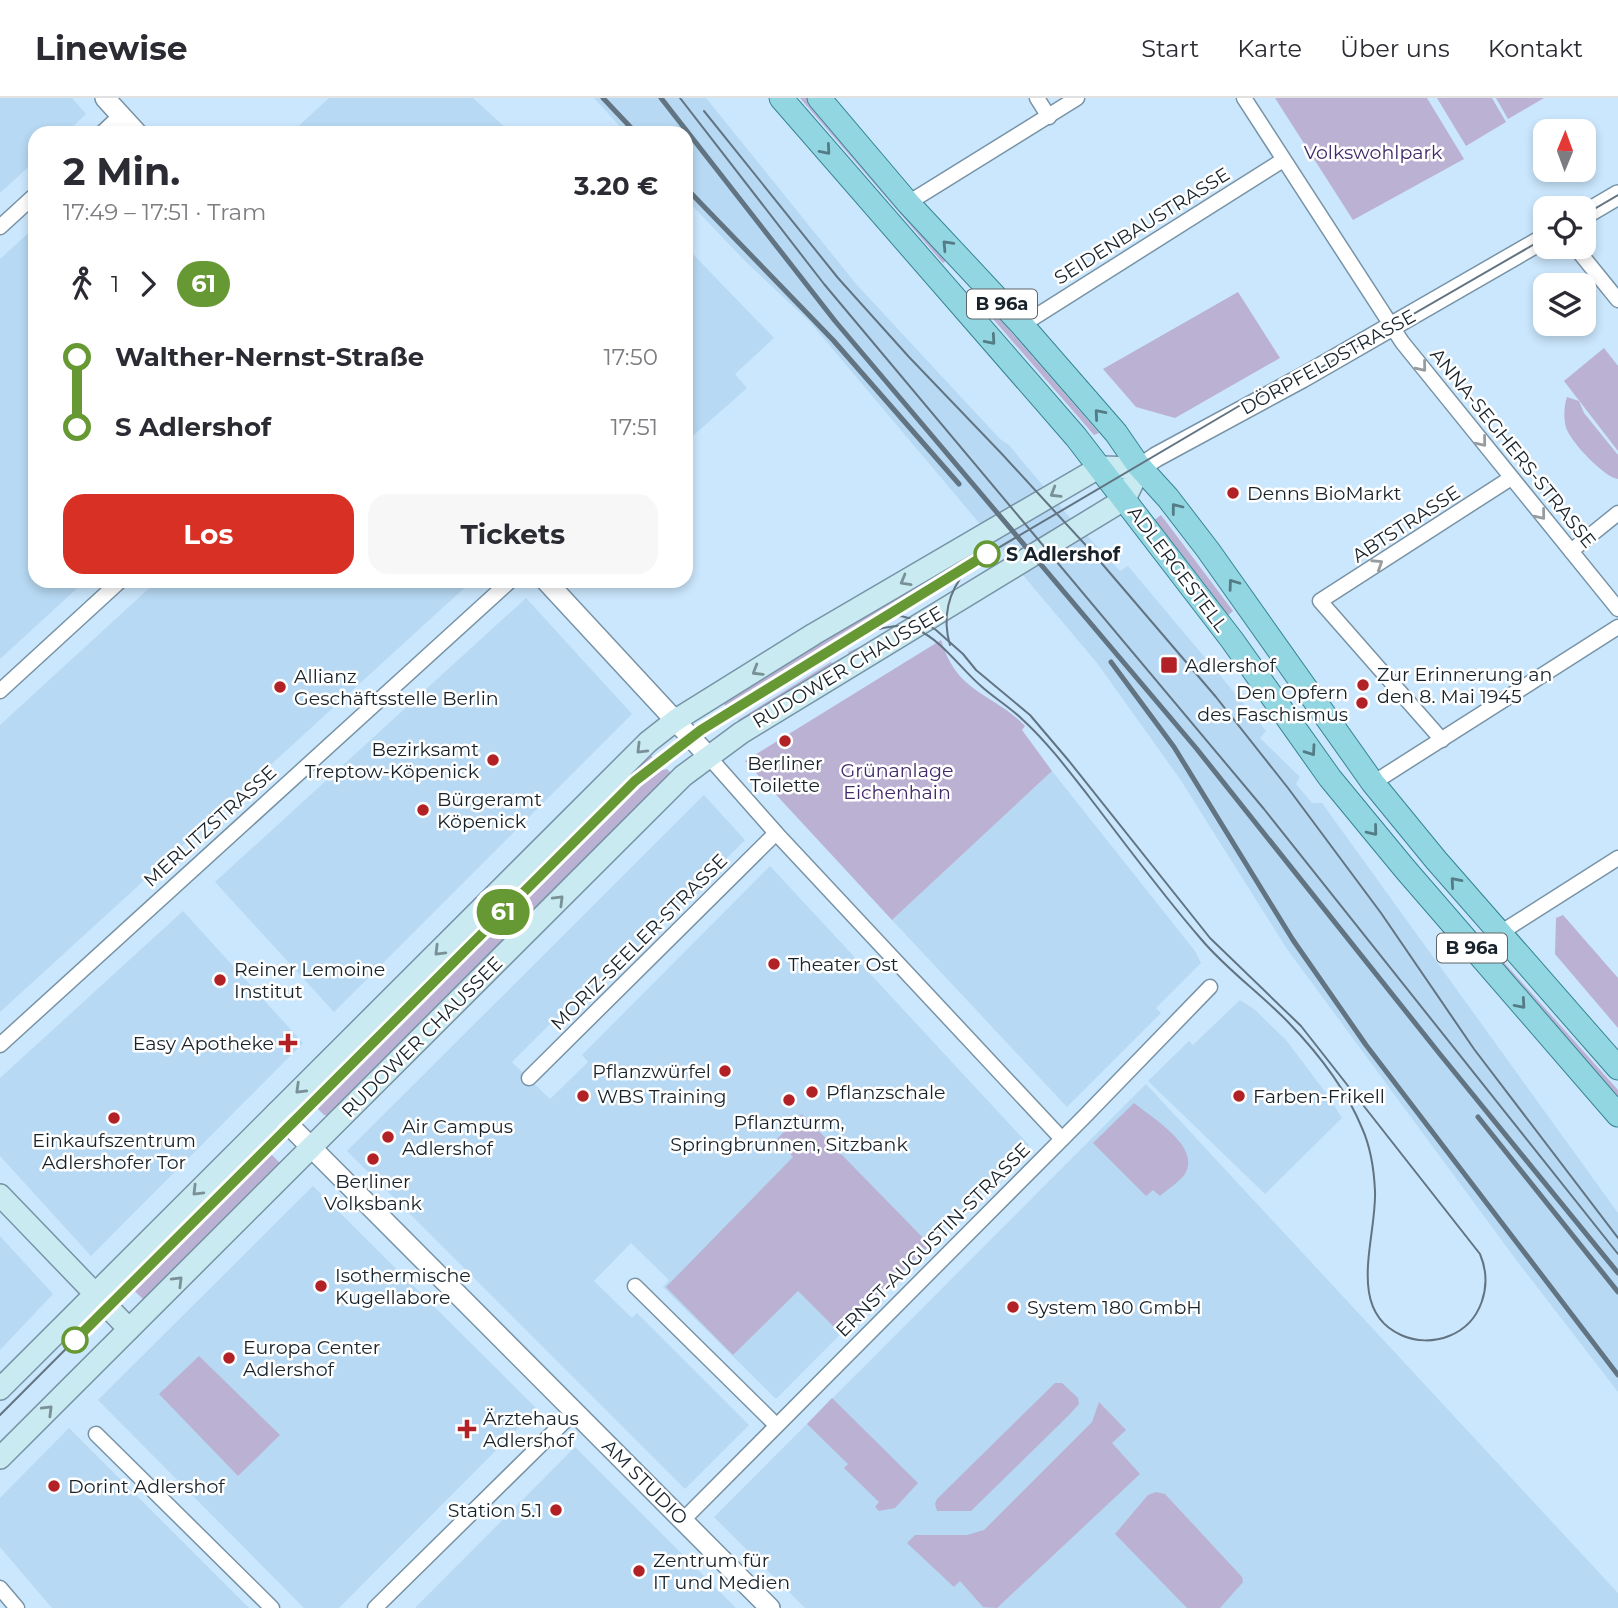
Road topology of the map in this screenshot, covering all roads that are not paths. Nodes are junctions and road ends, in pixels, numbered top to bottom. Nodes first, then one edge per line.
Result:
1 (105, 98) edge
2 (781, 98) edge
3 (819, 98) edge
4 (1037, 98) edge
5 (1077, 98) edge
6 (1244, 98) edge
7 (121, 115) junction
8 (1049, 117) junction
9 (109, 126) edge
10 (131, 126) edge
11 (1283, 160) junction
12 (1618, 195) edge
13 (28, 201) edge
14 (908, 203) junction
15 (1596, 208) edge
16 (0, 227) edge
17 (1533, 245) edge
18 (1585, 259) edge
19 (1618, 300) edge
20 (1022, 326) junction
21 (1391, 327) junction
22 (1100, 467) junction
23 (1140, 468) junction
24 (1511, 478) junction
25 (1125, 499) junction
26 (1618, 513) edge
27 (1572, 551) junction
28 (112, 588) edge
29 (502, 588) edge
30 (553, 588) edge
31 (1618, 609) edge
32 (1618, 627) edge
33 (0, 691) edge
34 (676, 720) junction
35 (1442, 740) junction
36 (708, 756) junction
37 (1373, 783) junction
38 (776, 833) junction
39 (1618, 858) edge
40 (1500, 933) junction
41 (1210, 987) dead end
42 (0, 1045) edge
43 (1618, 1068) edge
44 (529, 1078) dead end
45 (276, 1112) junction
46 (1618, 1115) edge
47 (1062, 1139) junction
48 (312, 1147) junction
49 (0, 1195) edge
50 (635, 1286) dead end
51 (95, 1294) junction
52 (129, 1329) junction
53 (0, 1389) edge
54 (574, 1412) junction
55 (776, 1425) junction
56 (96, 1434) dead end
57 (0, 1458) edge
58 (683, 1520) junction
59 (0, 1588) edge
60 (17, 1608) edge
61 (272, 1608) edge
62 (375, 1608) edge
63 (770, 1608) edge

1 - 7 street
2 -> 22 main road, ADLERGESTELL / B 96a
3 - 14 main road, ADLERGESTELL / B 96a
4 - 8 street
5 - 8 street
6 - 11 street, ANNA-SEGHERS-STRASSE
7 - 9 street
7 - 10 street
8 - 14 street
11 - 20 street, SEIDENBAUSTRASSE
11 - 21 street, ANNA-SEGHERS-STRASSE
12 - 15 street
13 - 16 street
20 -> 14 main road, ADLERGESTELL / B 96a
17 - 21 street, DÖRPFELDSTRASSE
18 - 19 street
23 -> 20 main road, ADLERGESTELL / B 96a
21 - 23 street, DÖRPFELDSTRASSE
21 -> 24 street, ANNA-SEGHERS-STRASSE
22 - 23 main road
22 - 25 main road, ADLERGESTELL / B 96a
22 -> 34 main road
23 - 25 main road
37 -> 23 main road, ADLERGESTELL / B 96a
24 -> 27 street, ANNA-SEGHERS-STRASSE
35 -> 24 street, ABTSTRASSE
25 - 36 main road, RUDOWER CHAUSSEE
25 -> 46 main road, ADLERGESTELL / B 96a
26 - 27 street
27 - 31 street, ANNA-SEGHERS-STRASSE
28 - 33 street
29 - 42 street, MERLITZSTRASSE
30 - 34 street
32 - 35 street
34 - 36 street
34 -> 45 main road
35 - 37 street
36 - 38 street
48 -> 36 main road, RUDOWER CHAUSSEE
40 -> 37 main road, ADLERGESTELL / B 96a
38 - 44 street, MORIZ-SEELER-STRASSE
38 - 47 street
39 - 40 street
40 - 43 main road, ADLERGESTELL / B 96a
41 - 47 street, ERNST-AUGUSTIN-STRASSE
45 - 48 street, AM STUDIO
45 -> 51 main road
47 - 55 street, ERNST-AUGUSTIN-STRASSE
52 -> 48 main road, RUDOWER CHAUSSEE
48 - 54 street, AM STUDIO
49 - 51 main road
50 - 55 street
51 - 52 main road
51 - 53 main road
57 -> 52 main road, RUDOWER CHAUSSEE
54 - 58 street, AM STUDIO
54 - 62 street
55 - 58 street, ERNST-AUGUSTIN-STRASSE
56 - 61 street
58 - 63 street, AM STUDIO
59 - 60 street

